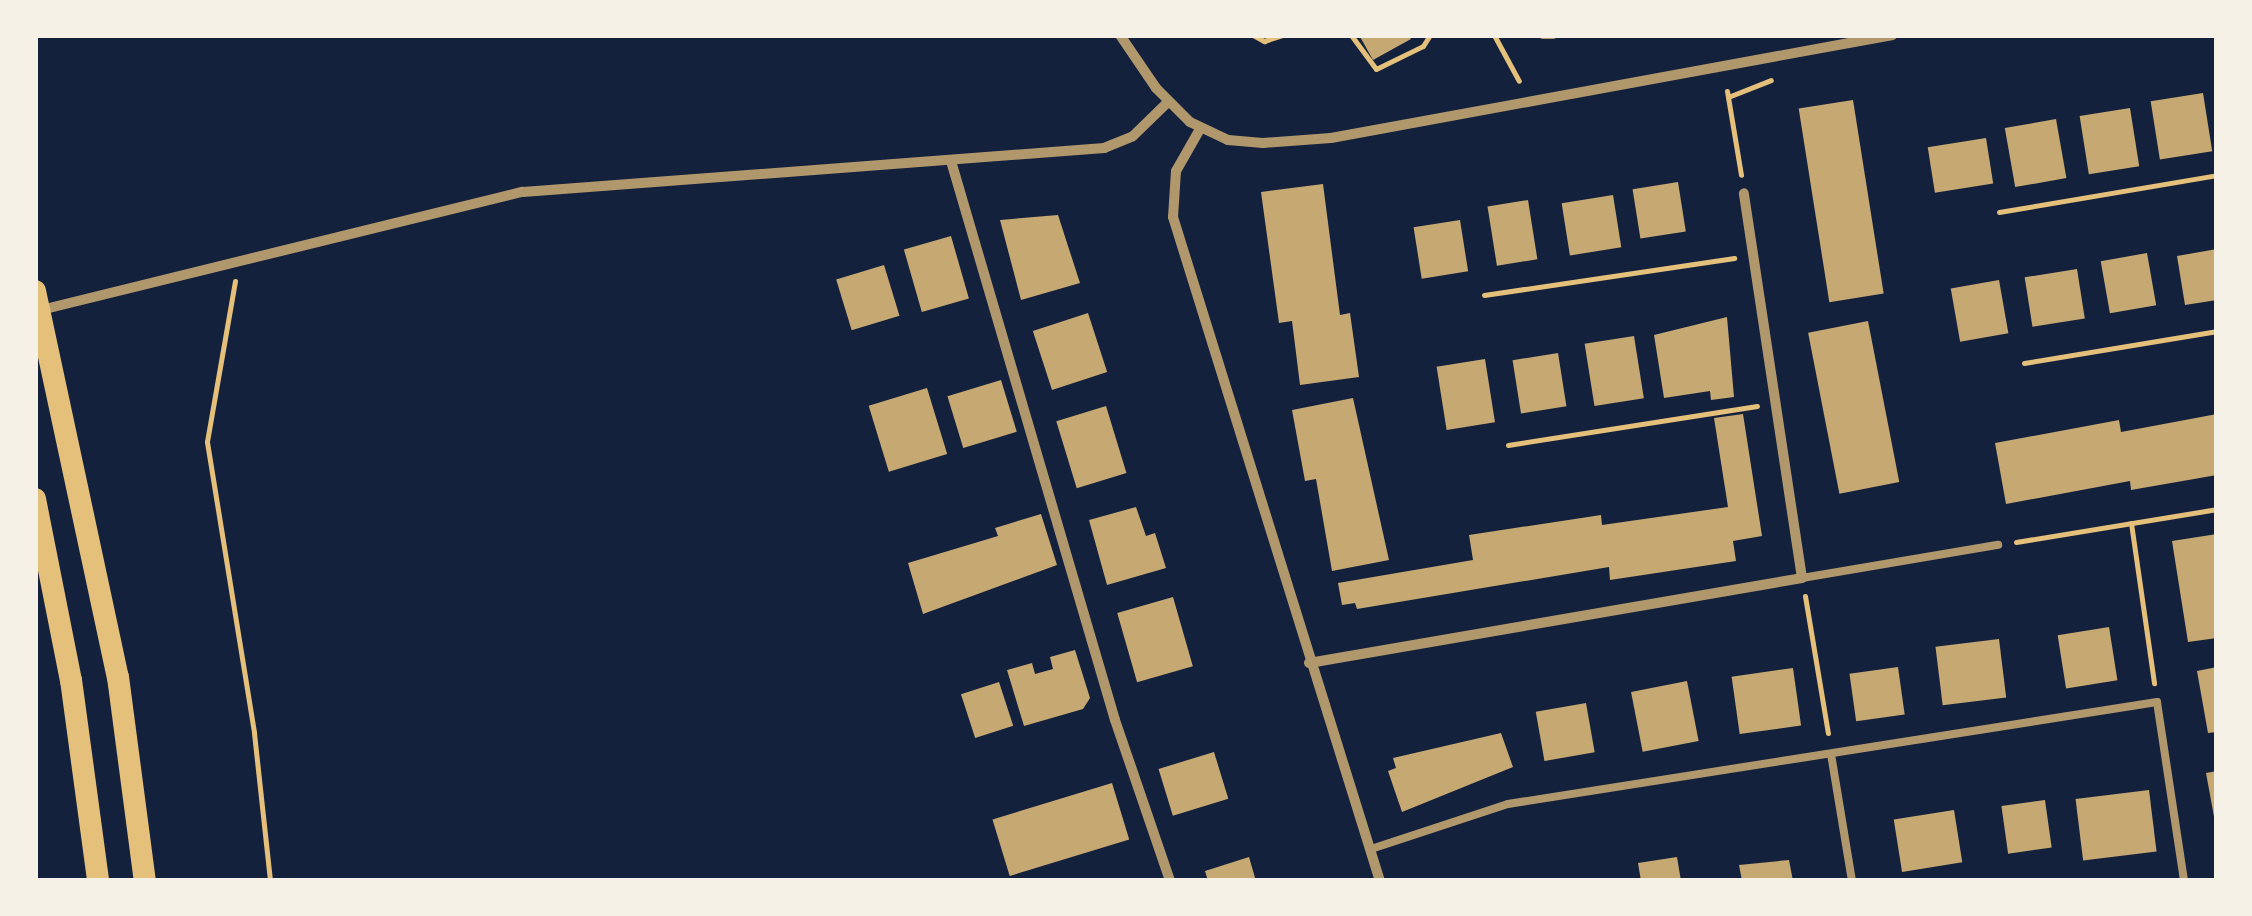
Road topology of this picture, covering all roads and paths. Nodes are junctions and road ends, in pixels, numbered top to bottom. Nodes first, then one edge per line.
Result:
1 (1120, 35) edge
2 (1253, 35) edge
3 (1282, 35) edge
4 (1351, 35) edge
5 (1430, 35) edge
6 (1494, 35) edge
7 (1543, 35) edge
8 (1553, 35) edge
9 (1894, 35) edge
10 (1779, 76) dead end
11 (1519, 81) dead end
12 (1168, 102) junction
13 (1200, 129) junction
14 (952, 161) junction
15 (2217, 176) edge
16 (1744, 193) joint
17 (1999, 212) dead end
18 (1756, 254) junction
19 (239, 261) junction
20 (35, 291) edge
21 (1484, 294) dead end
22 (35, 312) edge
23 (2217, 332) edge
24 (2024, 362) dead end
25 (1780, 402) junction
26 (1508, 445) dead end
27 (35, 499) edge
28 (2217, 509) edge
29 (2131, 522) junction
30 (1998, 545) joint
31 (1802, 578) junction
32 (1308, 663) junction
33 (2156, 702) junction
34 (1831, 754) junction
35 (1371, 849) junction
36 (98, 881) edge
37 (144, 881) edge
38 (270, 881) edge
39 (1170, 881) edge
40 (1380, 881) edge
41 (1852, 881) edge
42 (2184, 881) edge

1 - 12 street
2 - 3 path
4 - 5 path
6 - 11 path
7 - 8 lane
9 - 13 street
10 - 16 path
12 - 13 street
12 - 14 street
13 - 32 street
14 - 19 street
14 - 39 street
15 - 17 path
16 - 18 street
18 - 21 path
18 - 25 street
19 - 22 street
19 - 38 path
20 - 37 highway
23 - 24 path
25 - 26 path
25 - 31 street
27 - 36 highway
28 - 29 path
29 - 30 path
29 - 33 path
30 - 31 lane
31 - 32 street
31 - 34 path
32 - 35 street
33 - 34 lane
33 - 42 lane
34 - 35 lane
34 - 41 lane
35 - 40 street

